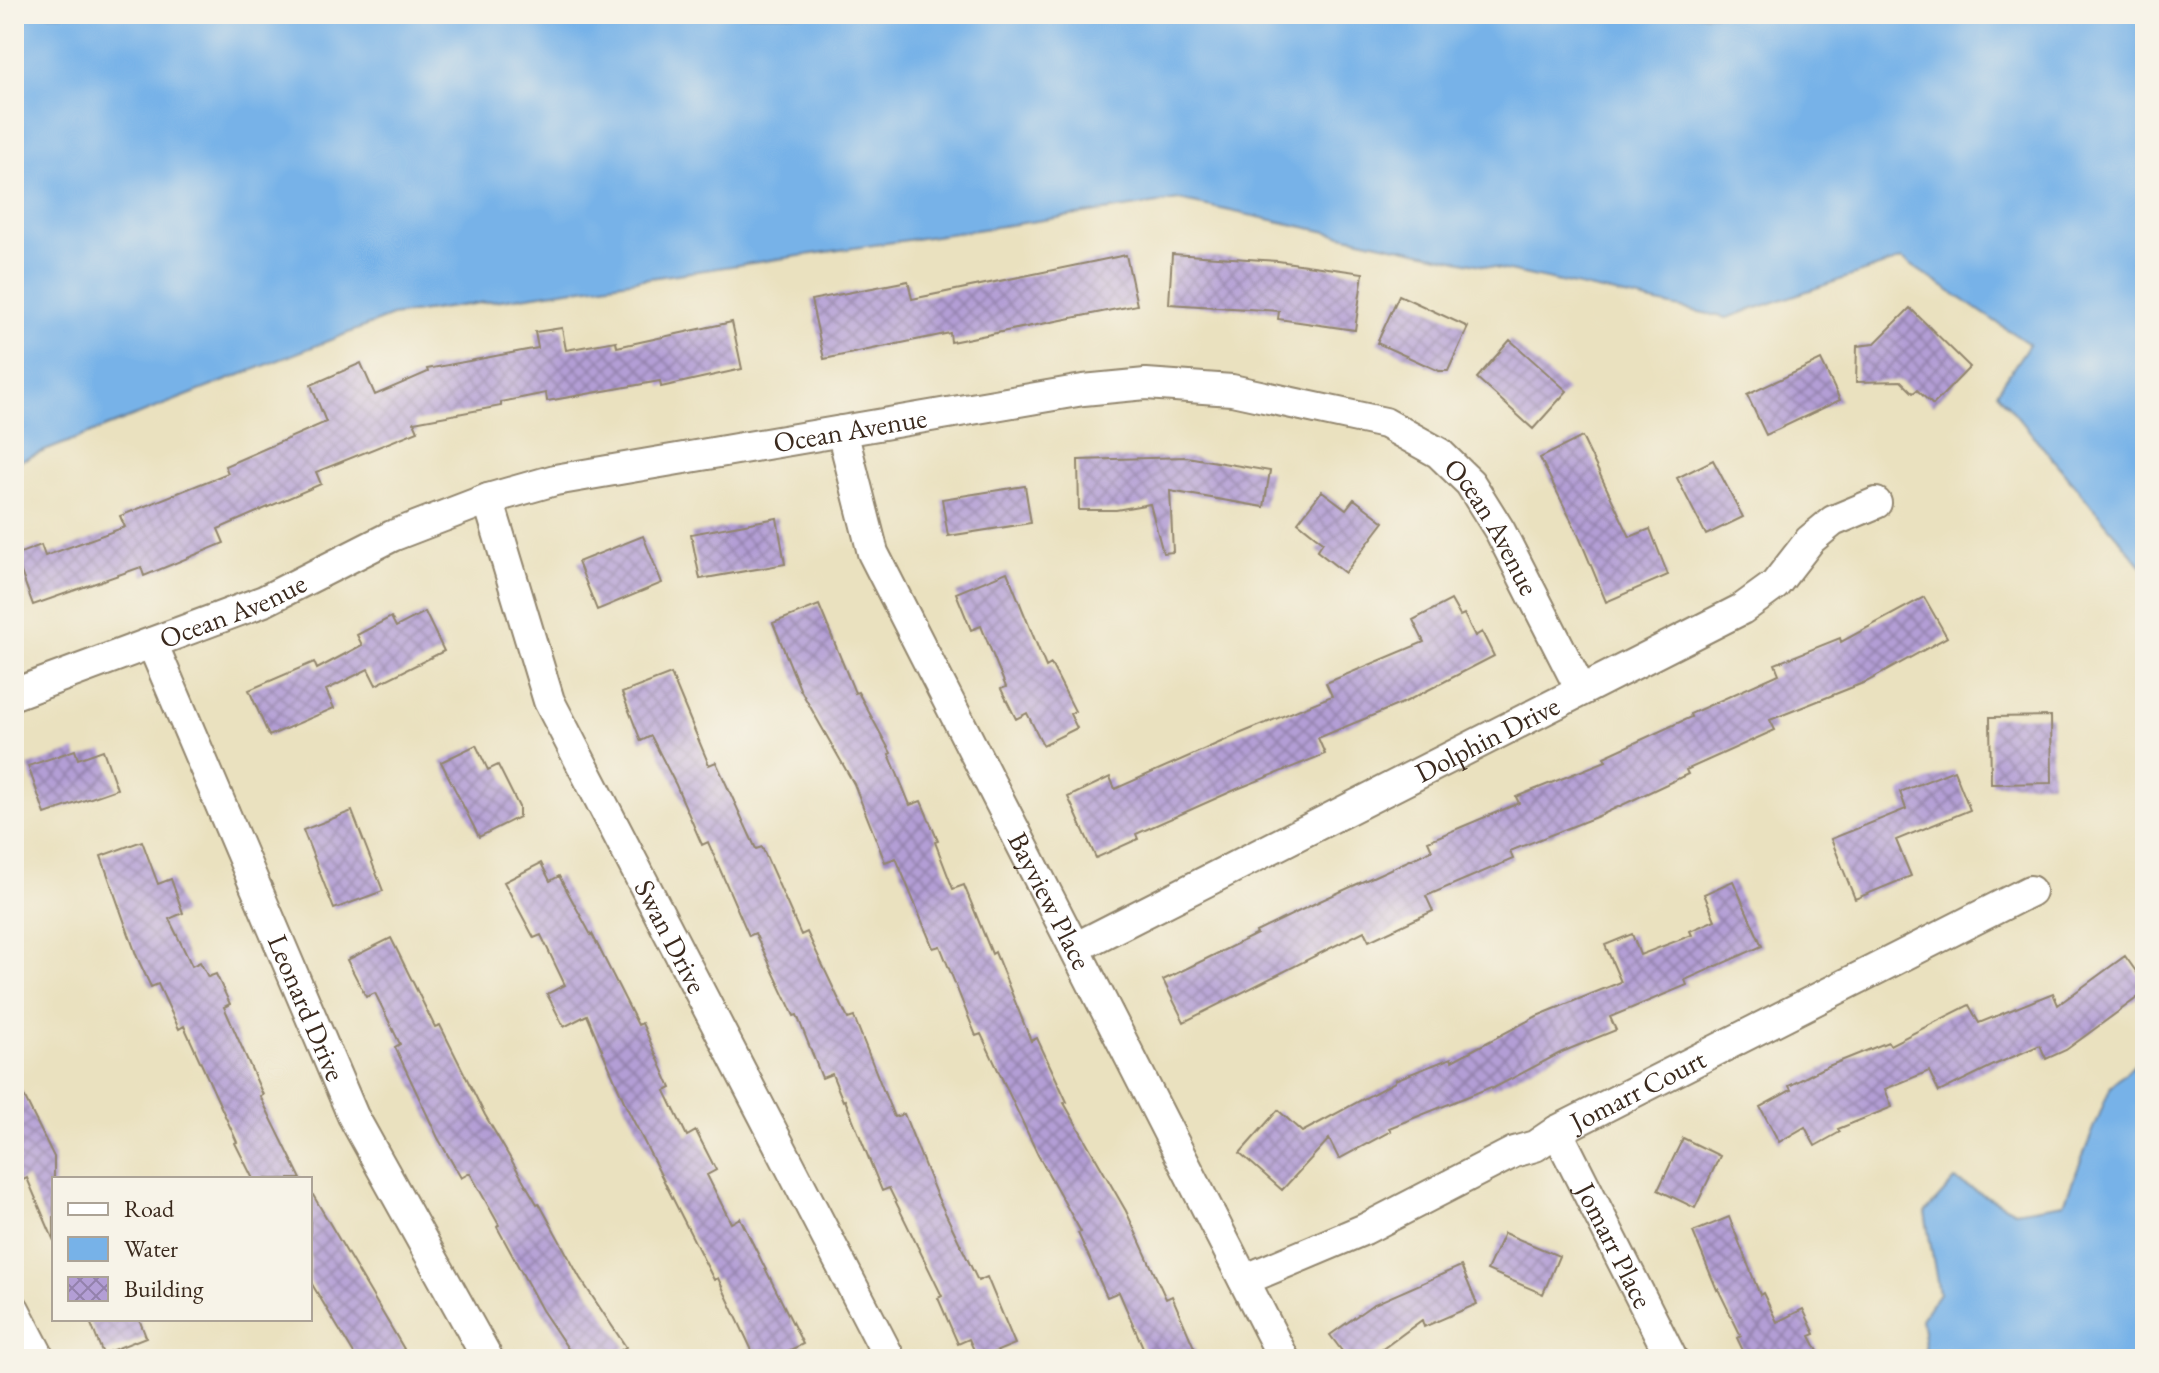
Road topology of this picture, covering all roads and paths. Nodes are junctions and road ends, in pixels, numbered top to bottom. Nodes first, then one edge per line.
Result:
1 (842, 431) junction
2 (488, 499) junction
3 (1876, 503) dead end
4 (152, 643) junction
5 (1581, 690) junction
6 (14, 694) edge
7 (2030, 891) dead end
8 (1075, 948) junction
9 (1557, 1131) junction
10 (1244, 1280) junction
11 (14, 1309) edge
12 (40, 1359) edge
13 (488, 1359) edge
14 (890, 1359) edge
15 (1284, 1359) edge
16 (1672, 1359) edge

1 - 2 street, Ocean Avenue
1 - 5 street, Ocean Avenue
1 - 8 street, Bayview Place
2 - 4 street, Ocean Avenue
2 - 14 street, Swan Drive
3 - 5 street, Dolphin Drive
4 - 6 street, Ocean Avenue
4 - 13 street, Leonard Drive
5 - 8 street, Dolphin Drive
7 - 9 street, Jomarr Court
8 - 10 street, Bayview Place
9 - 10 street, Jomarr Court
9 - 16 street, Jomarr Place
10 - 15 street, Bayview Place
11 - 12 street

